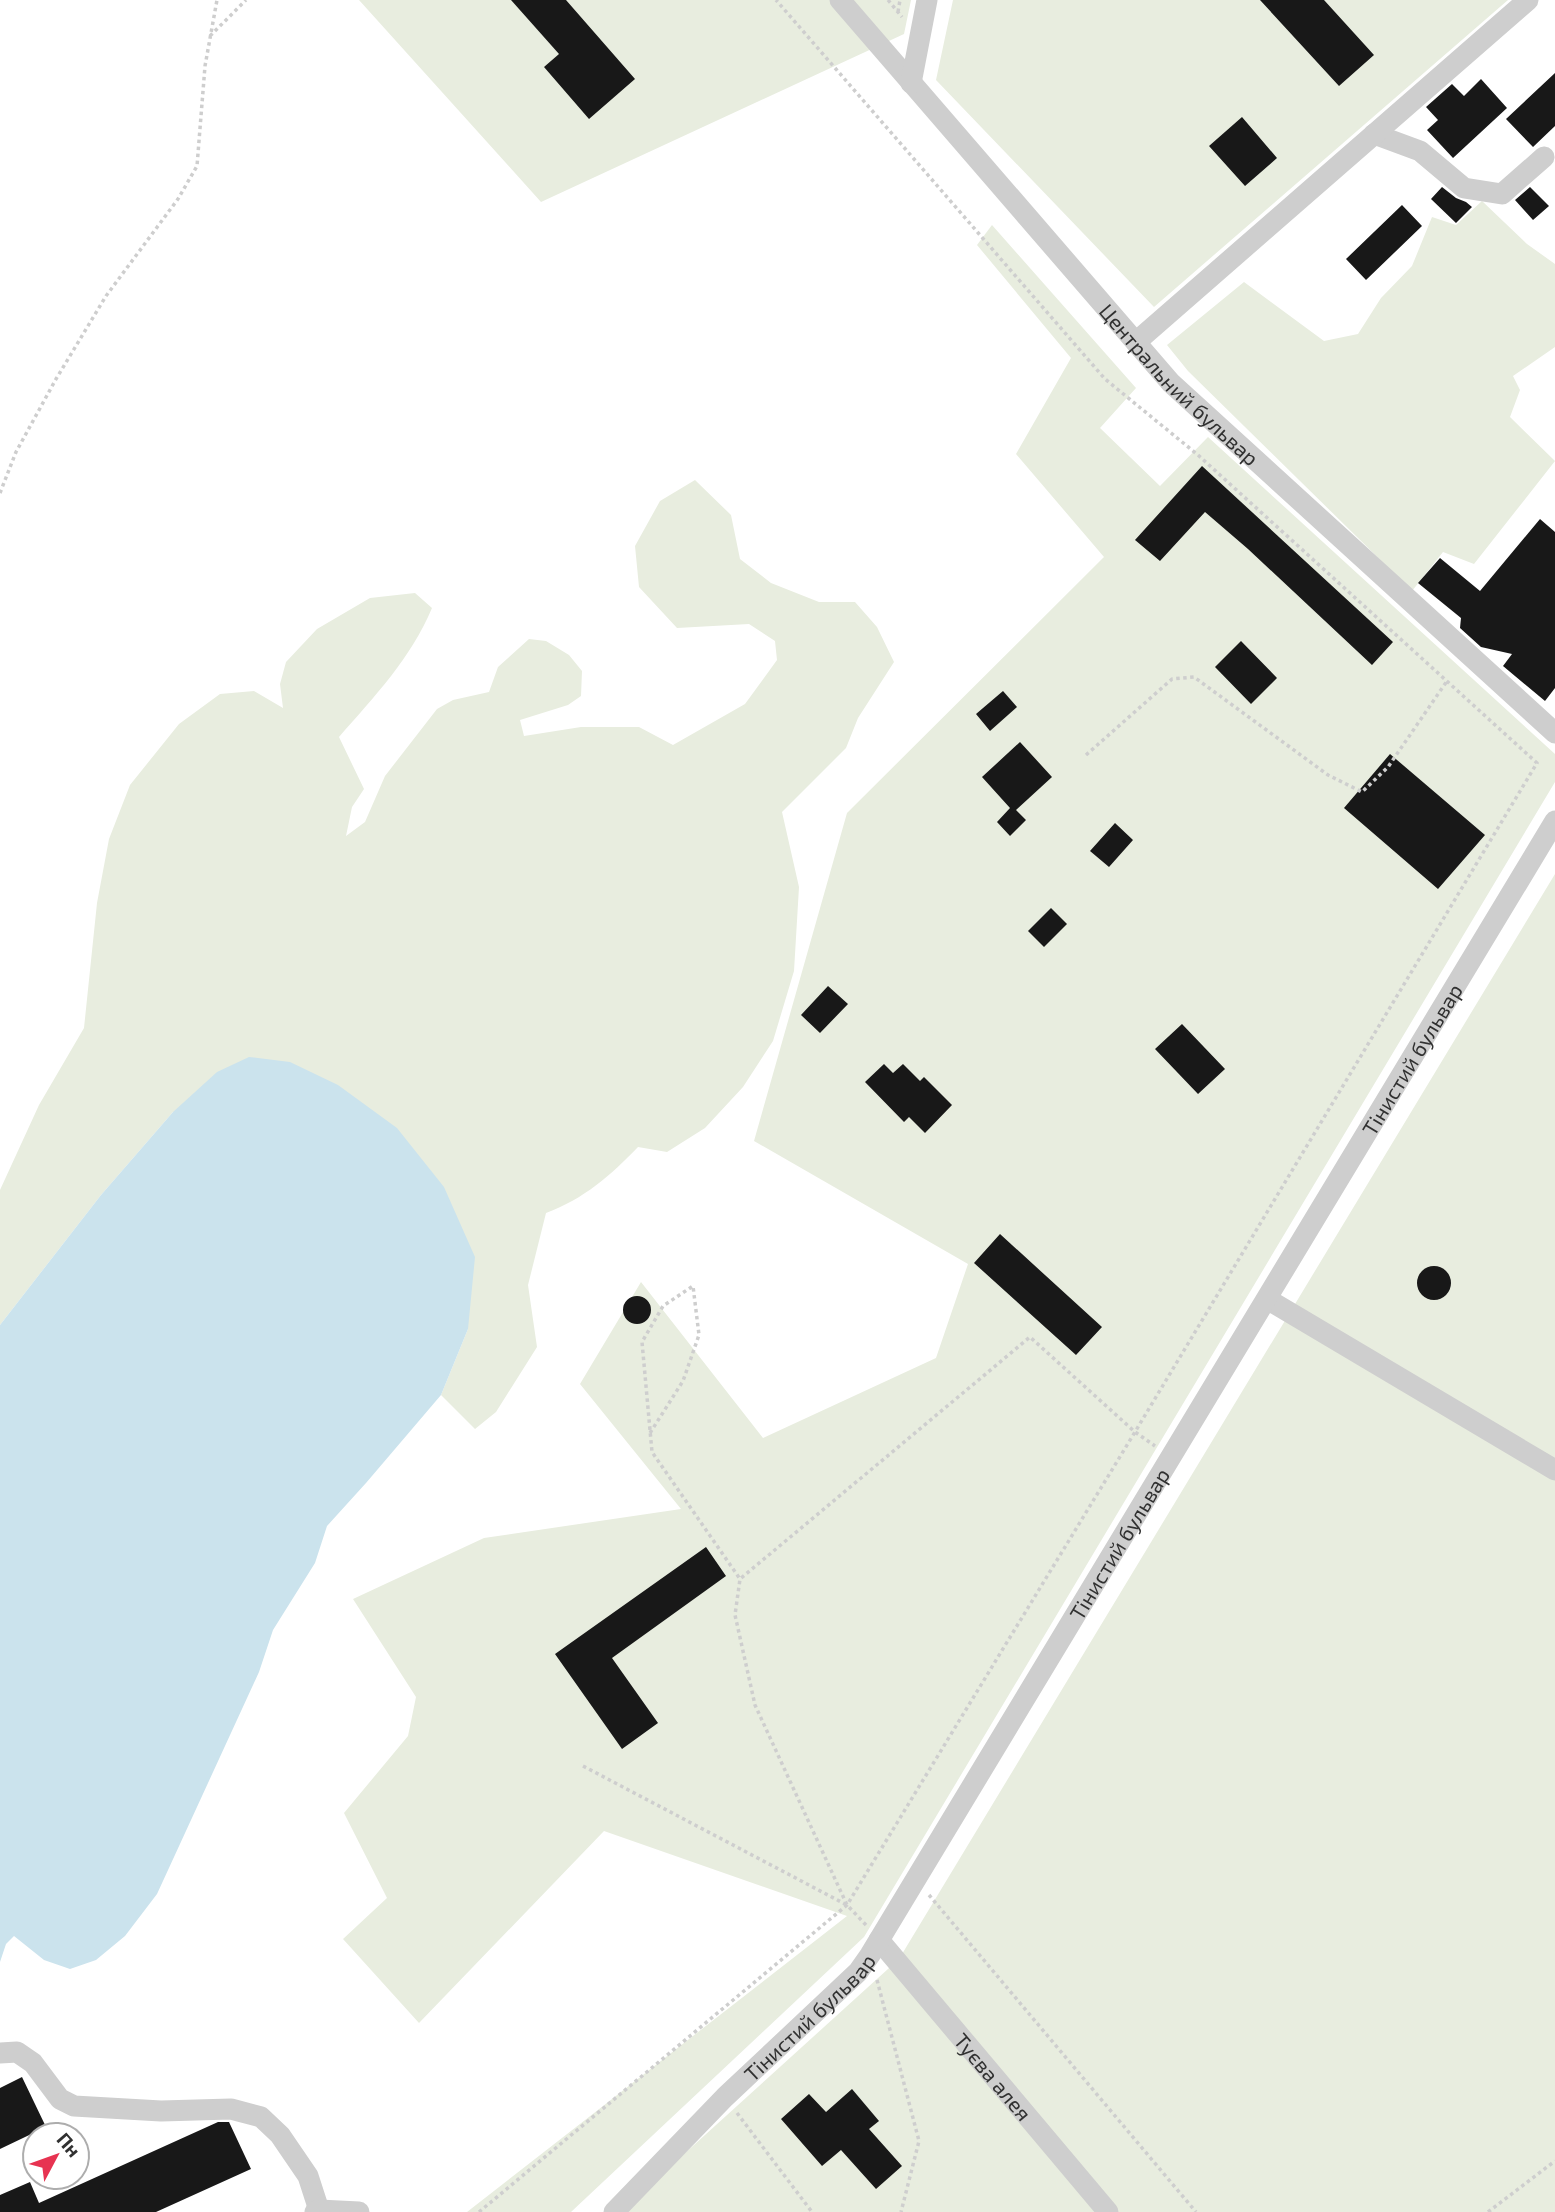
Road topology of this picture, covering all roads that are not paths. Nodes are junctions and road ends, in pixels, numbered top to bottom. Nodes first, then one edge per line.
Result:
1 (841, 0) edge
2 (927, 0) edge
3 (1528, 0) edge
4 (911, 83) junction
5 (1374, 134) junction
6 (1544, 157) dead end
7 (1136, 342) junction
8 (1555, 733) edge
9 (1555, 821) edge
10 (1267, 1299) junction
11 (1555, 1471) edge
12 (875, 1947) junction
13 (0, 2053) edge
14 (317, 2211) edge
15 (359, 2212) edge
16 (614, 2212) edge
17 (1108, 2212) edge

1 - 4 street, Центральний бульвар
2 - 4 street
3 - 5 street
4 - 7 street, Центральний бульвар
5 - 6 street
5 - 7 street
7 - 8 street, Центральний бульвар
9 - 10 street, Тінистий бульвар
10 - 11 street
10 - 12 street, Тінистий бульвар
12 - 16 street, Тінистий бульвар
12 - 17 street, Туєва алея
13 - 14 street
14 - 15 street

